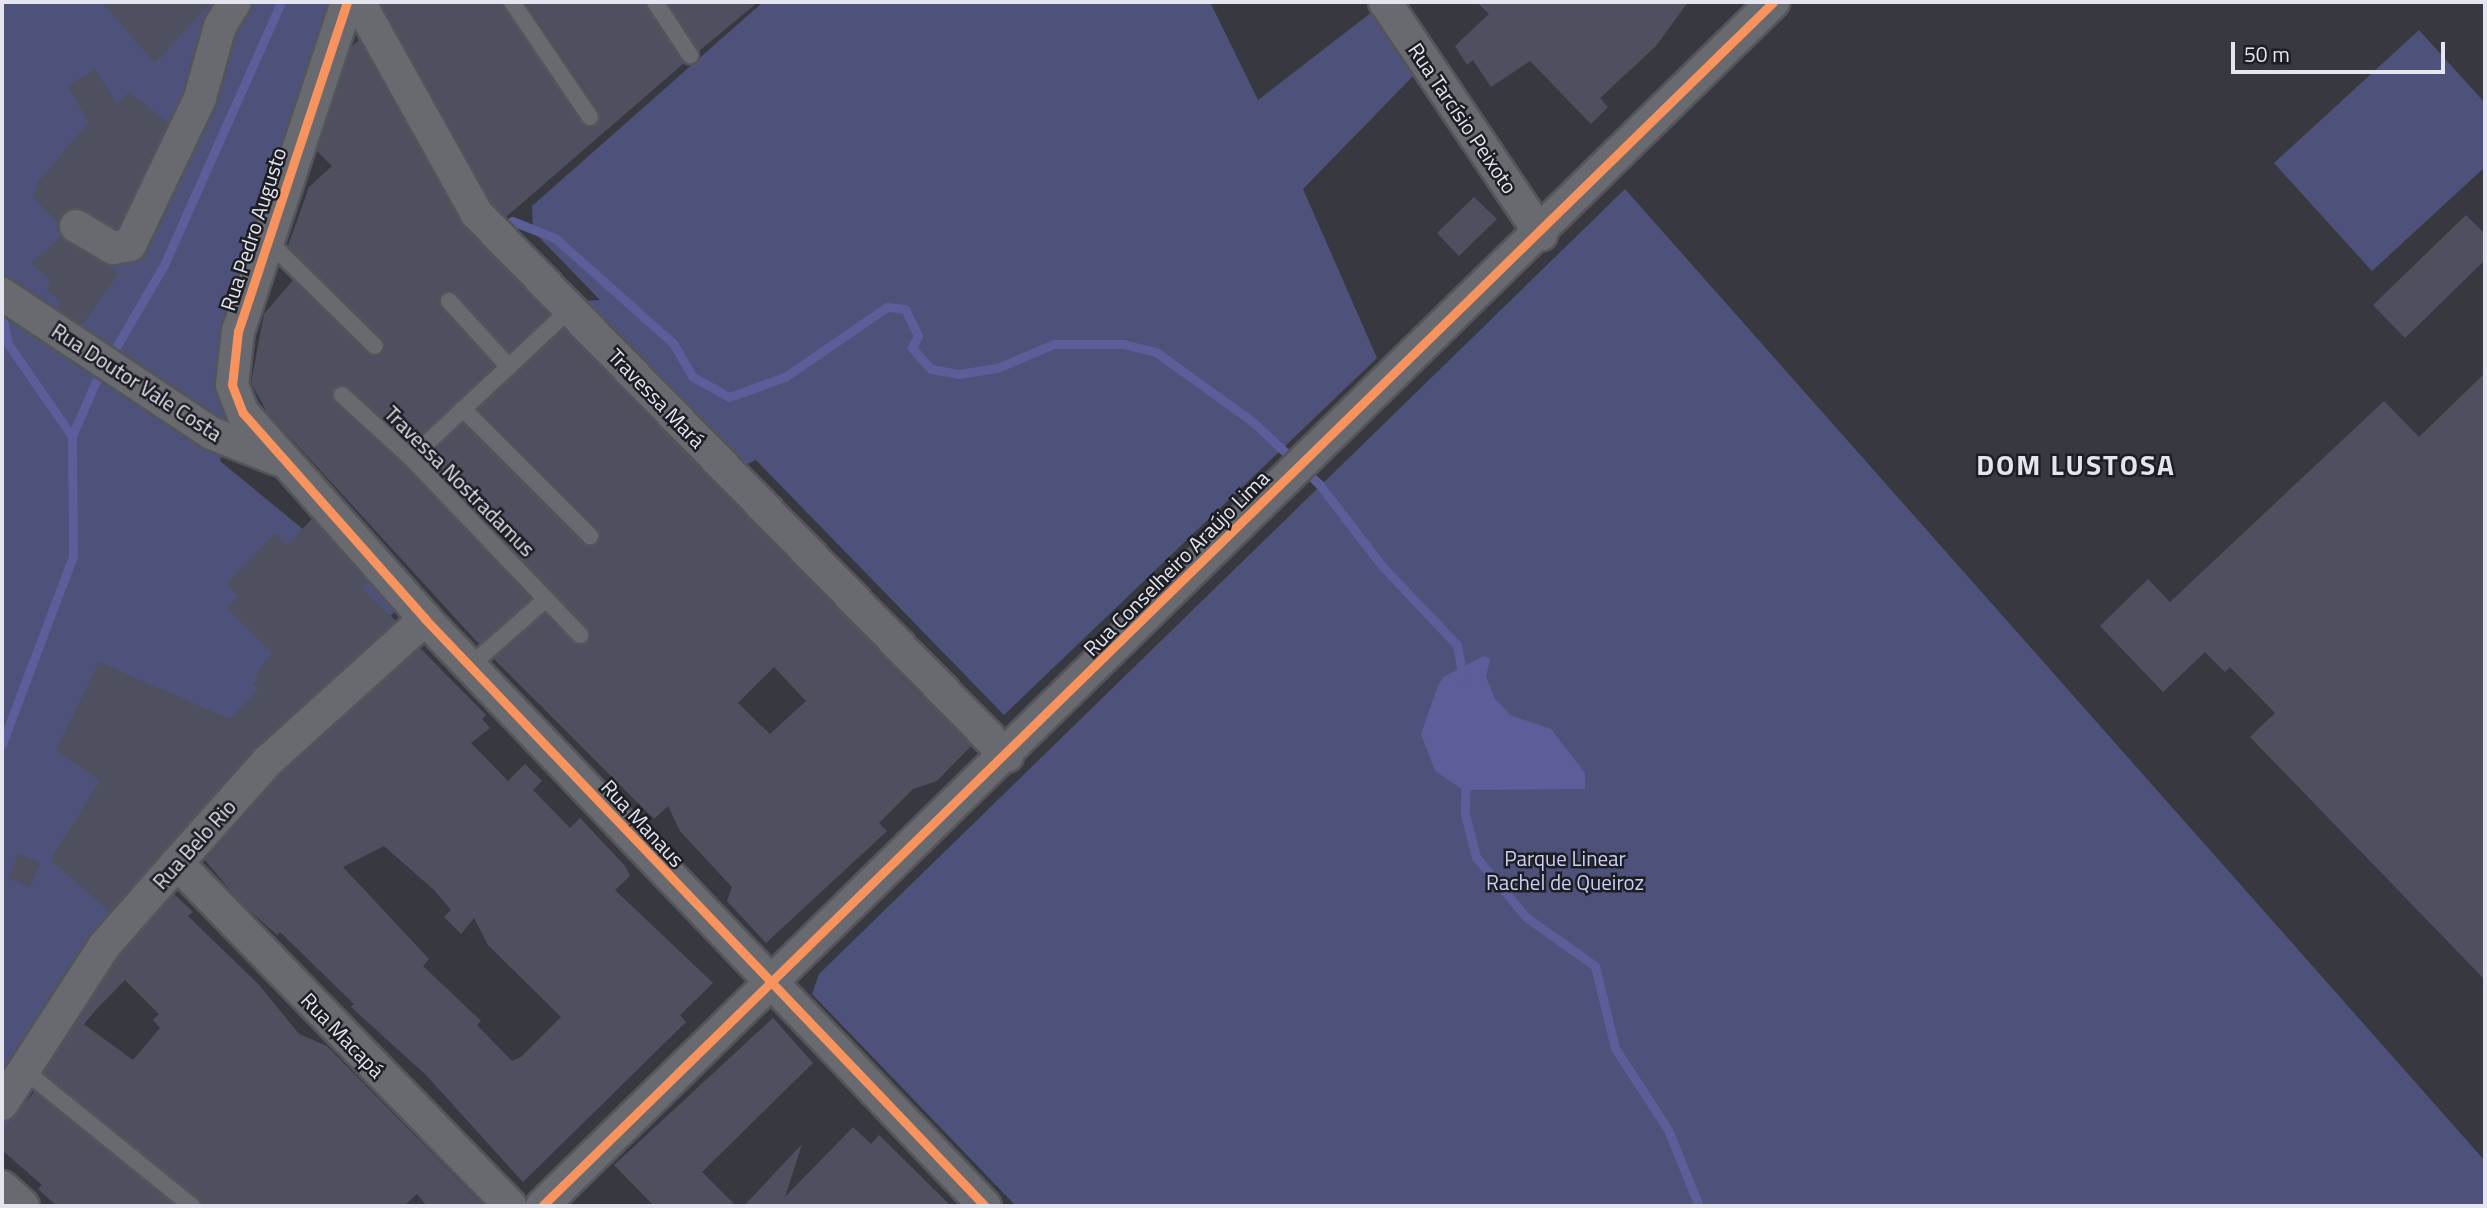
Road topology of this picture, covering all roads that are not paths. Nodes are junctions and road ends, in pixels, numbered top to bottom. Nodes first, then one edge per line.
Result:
1 (235, 2) edge
2 (347, 2) edge
3 (359, 2) edge
4 (512, 2) edge
5 (655, 2) edge
6 (1385, 2) edge
7 (1773, 2) edge
8 (690, 55) dead end
9 (590, 117) dead end
10 (76, 226) dead end
11 (1541, 234) junction
12 (267, 240) junction
13 (2, 294) edge
14 (449, 301) dead end
15 (570, 309) junction
16 (374, 346) dead end
17 (509, 367) junction
18 (342, 395) dead end
19 (463, 409) junction
20 (411, 458) junction
21 (279, 459) junction
22 (590, 536) dead end
23 (546, 599) junction
24 (425, 619) junction
25 (580, 635) dead end
26 (470, 666) junction
27 (1007, 756) junction
28 (177, 863) junction
29 (773, 986) junction
30 (25, 1071) junction
31 (2, 1104) edge
32 (2, 1187) edge
33 (23, 1206) edge
34 (192, 1206) edge
35 (510, 1206) edge
36 (542, 1206) edge
37 (985, 1206) edge

1 - 10 street
2 - 12 street, Rua Pedro Augusto
3 - 15 street, Travessa Mará
4 - 9 lane
5 - 8 lane
6 - 11 street, Rua Tarcísio Peixoto
7 - 11 street, Rua Conselheiro Araújo Lima
11 - 27 street, Rua Conselheiro Araújo Lima
12 - 16 lane
12 - 21 street, Rua Pedro Augusto
13 - 21 street, Rua Doutor Vale Costa
14 - 17 lane
15 - 17 lane
15 - 27 street, Travessa Mará
17 - 19 lane
18 - 20 lane, Travessa Nostradamus
19 - 20 lane
19 - 22 lane
20 - 23 lane, Travessa Nostradamus
21 - 24 street, Rua Manaus
23 - 25 lane, Travessa Nostradamus
23 - 26 lane
24 - 26 street, Rua Manaus
24 - 28 street, Rua Belo Rio
26 - 29 street, Rua Manaus
27 - 29 street, Rua Conselheiro Araújo Lima
28 - 30 street, Rua Belo Rio
28 - 35 street, Rua Macapá
29 - 36 street, Rua Conselheiro Araújo Lima
29 - 37 street, Rua Manaus
30 - 31 street, Rua Belo Rio
30 - 34 lane
32 - 33 street

